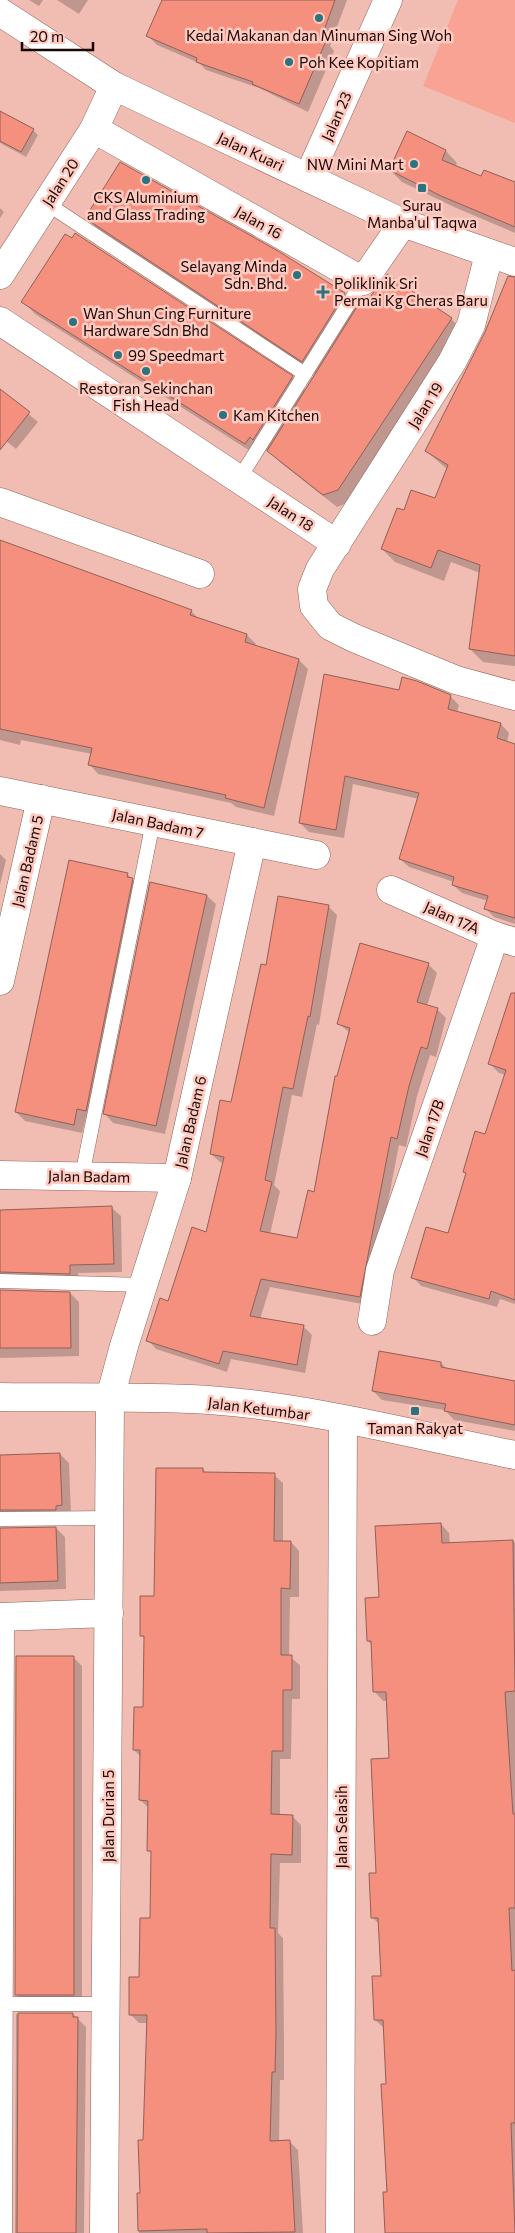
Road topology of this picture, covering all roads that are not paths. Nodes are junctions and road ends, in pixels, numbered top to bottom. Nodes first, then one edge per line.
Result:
1 (388, 0) edge
2 (0, 12) edge
3 (114, 86) junction
4 (94, 129) junction
5 (308, 178) junction
6 (46, 203) junction
7 (403, 222) junction
8 (489, 254) junction
9 (515, 262) edge
10 (0, 275) edge
11 (364, 281) junction
12 (0, 321) edge
13 (305, 374) junction
14 (239, 479) junction
15 (0, 502) edge
16 (337, 544) junction
17 (200, 574) dead end
18 (515, 696) edge
19 (0, 791) edge
20 (41, 799) junction
21 (153, 822) junction
22 (252, 842) junction
23 (316, 855) dead end
24 (391, 890) dead end
25 (505, 939) edge
26 (0, 981) edge
27 (0, 1175) edge
28 (82, 1176) junction
29 (177, 1178) junction
30 (0, 1282) edge
31 (144, 1285) junction
32 (372, 1321) dead end
33 (0, 1397) edge
34 (110, 1398) junction
35 (343, 1421) junction
36 (515, 1455) edge
37 (110, 1518) junction
38 (0, 1519) edge
39 (109, 1613) junction
40 (3, 1617) edge
41 (3, 2004) edge
42 (106, 2004) junction
43 (5, 2233) edge
44 (104, 2233) edge
45 (340, 2233) edge

1 - 5 street, Jalan 23
2 - 3 street, Jalan Kuari
3 - 4 street, Jalan 20
3 - 5 street, Jalan Kuari
4 - 6 street, Jalan 20
4 - 11 street, Jalan 16
5 - 7 street, Jalan Kuari
6 - 10 street, Jalan 20
6 - 13 lane
7 - 8 street, Jalan Kuari
7 - 11 street
8 - 9 street, Jalan Kuari
8 - 16 street, Jalan 19
11 - 13 lane
12 - 14 street, Jalan 18
13 - 14 lane
14 - 16 street, Jalan 18
15 - 17 street
16 - 18 street
19 - 20 street, Jalan Badam 7
20 - 21 street, Jalan Badam 7
20 - 26 street, Jalan Badam 5
21 - 22 street, Jalan Badam 7
21 - 28 lane
22 - 23 street, Jalan Badam 7
22 - 29 street, Jalan Badam 6
24 - 25 street, Jalan 17A
25 - 32 street, Jalan 17B
27 - 28 street, Jalan Badam
28 - 29 street, Jalan Badam
29 - 31 street, Jalan Badam 6
30 - 31 lane
31 - 34 street, Jalan Badam 6
33 - 34 street, Jalan Ketumbar
34 - 35 street, Jalan Ketumbar
34 - 37 street, Jalan Durian 5
35 - 36 street, Jalan Ketumbar
35 - 45 street, Jalan Selasih
37 - 38 lane
37 - 39 street, Jalan Durian 5
39 - 40 street
39 - 42 street, Jalan Durian 5
40 - 41 lane
41 - 42 lane
41 - 43 lane
42 - 44 street, Jalan Durian 5

